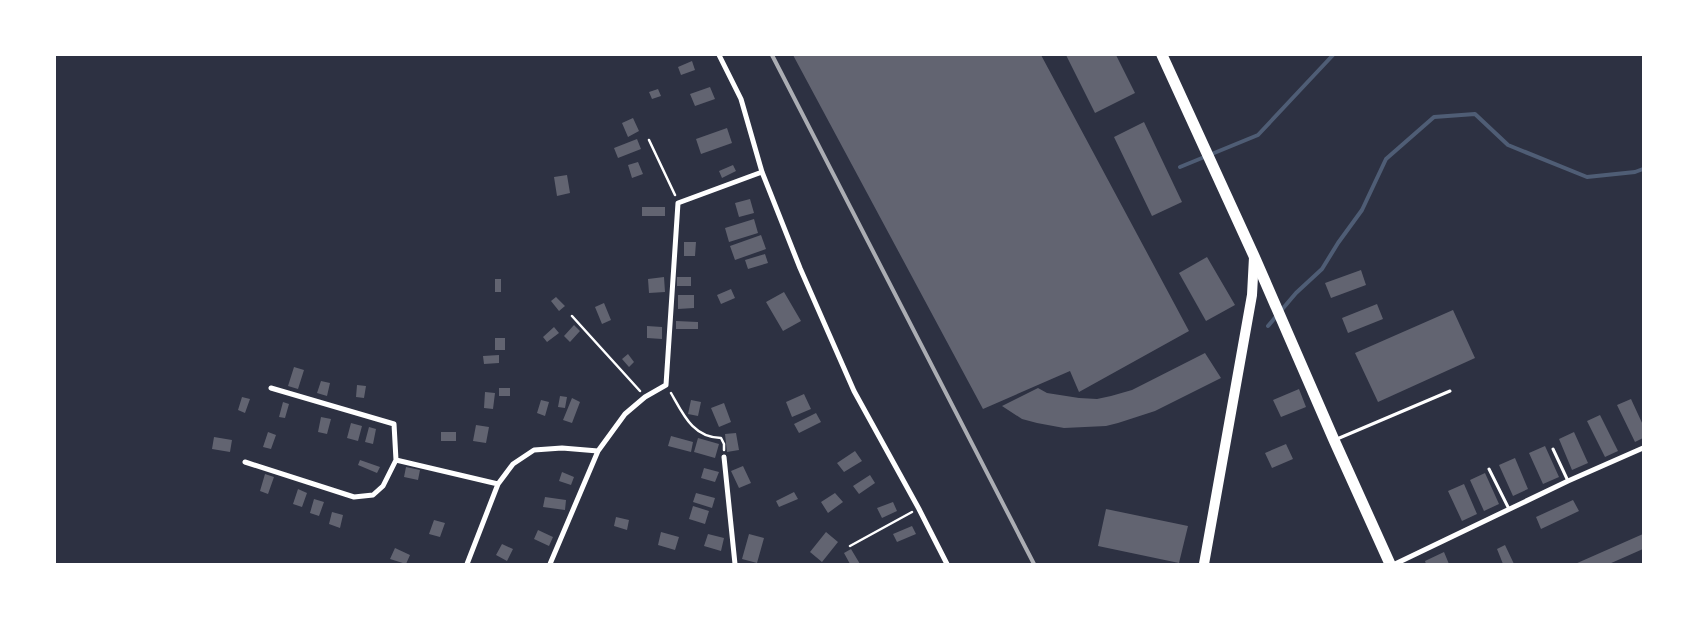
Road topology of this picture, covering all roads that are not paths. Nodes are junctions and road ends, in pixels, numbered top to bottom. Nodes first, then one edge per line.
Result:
1 (719, 55) edge
2 (1162, 55) edge
3 (762, 172) junction
4 (1254, 256) junction
5 (271, 388) dead end
6 (1450, 391) dead end
7 (1334, 440) junction
8 (1643, 448) edge
9 (1553, 449) dead end
10 (598, 451) junction
11 (724, 457) road end
12 (396, 460) junction
13 (245, 462) dead end
14 (1490, 469) dead end
15 (1568, 481) junction
16 (498, 484) junction
17 (1508, 509) junction
18 (467, 564) edge
19 (550, 564) edge
20 (735, 564) edge
21 (947, 564) edge
22 (1204, 564) edge
23 (1390, 564) edge
24 (1395, 564) edge

1 - 3 street
2 - 4 main road
3 - 10 street
3 - 21 street
4 - 7 main road
4 - 22 main road
5 - 12 street
6 - 7 lane
7 - 23 main road
8 - 15 street
9 - 15 lane
10 - 16 street
10 - 19 street
11 - 20 street
12 - 13 street
12 - 16 street
14 - 17 lane
15 - 17 street
16 - 18 street
17 - 24 street

